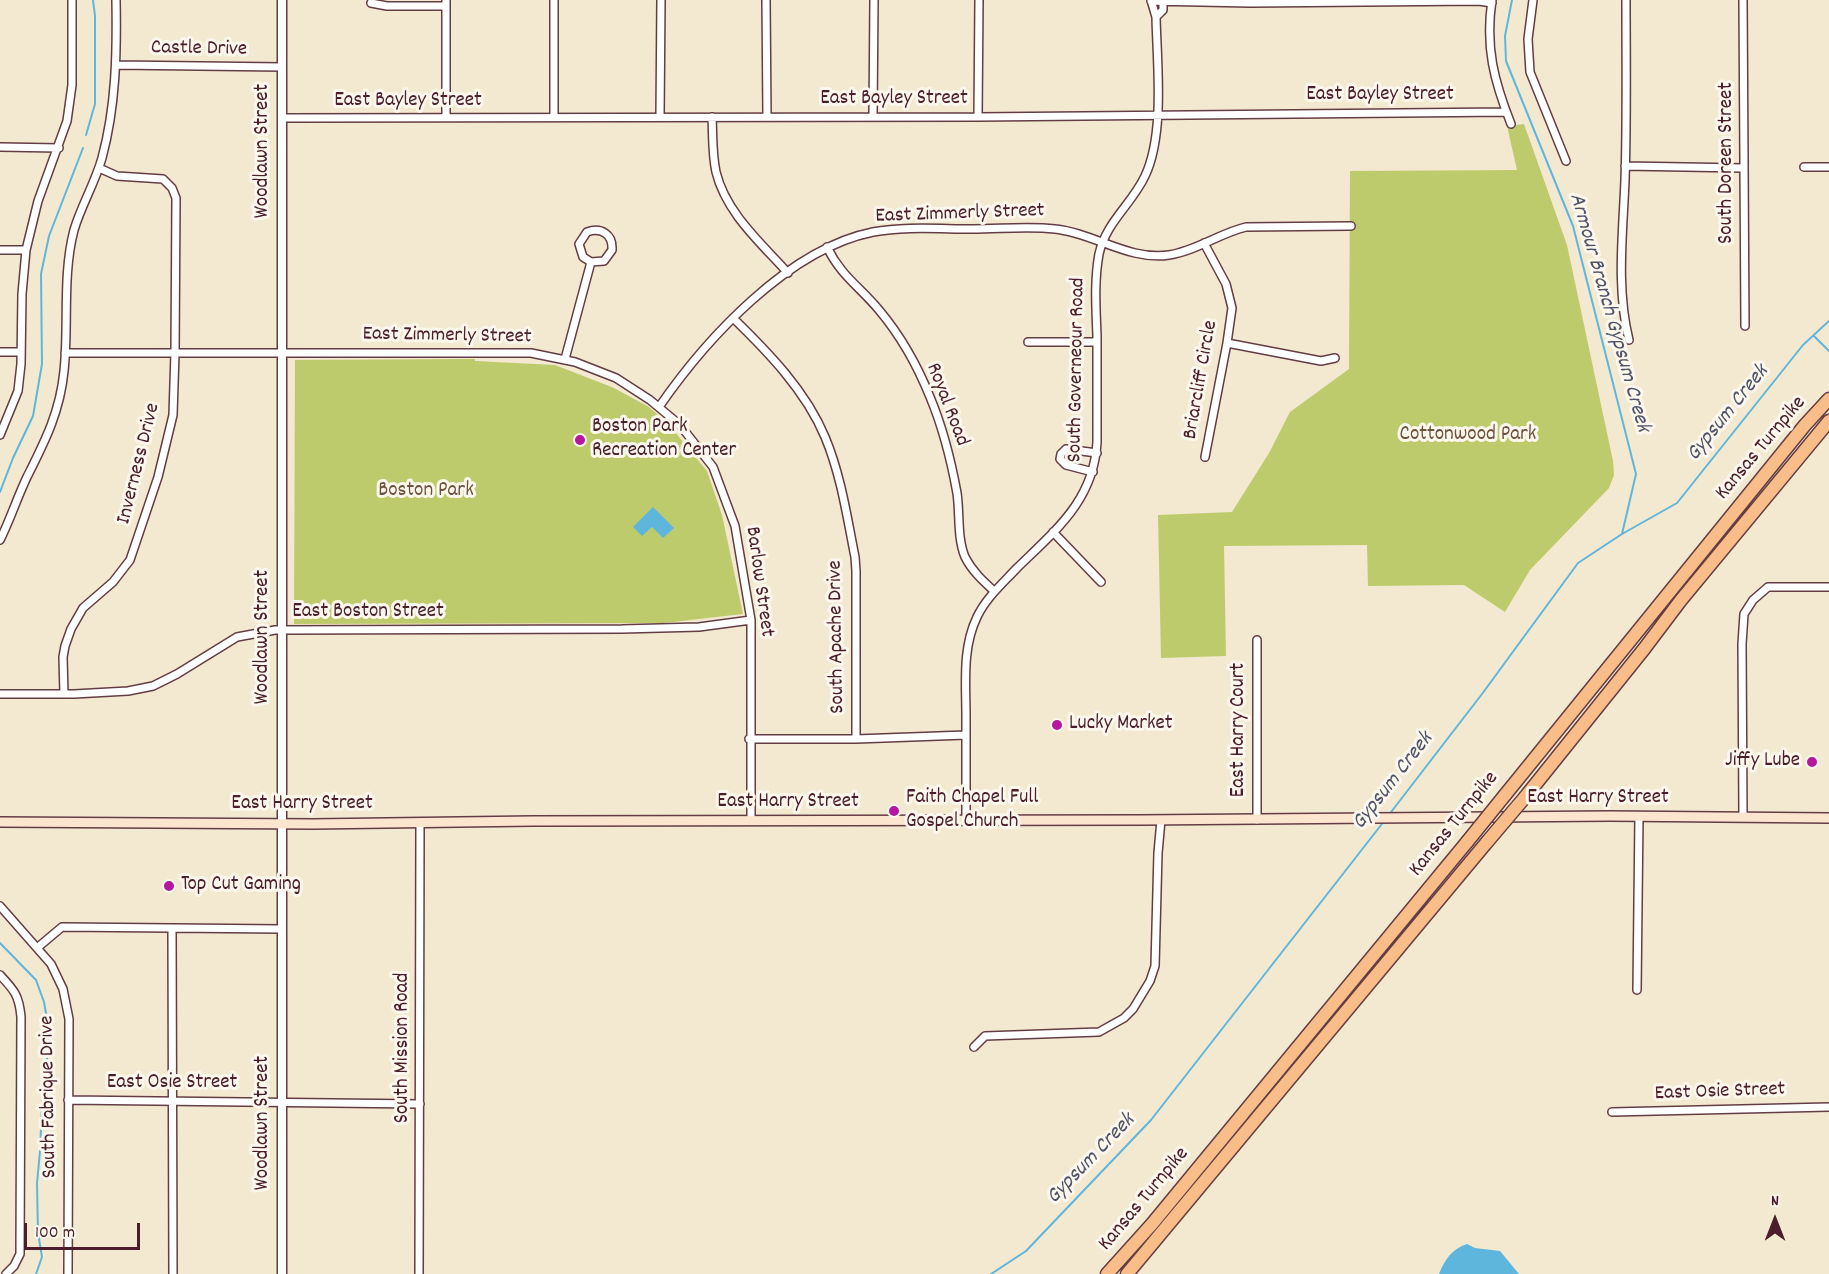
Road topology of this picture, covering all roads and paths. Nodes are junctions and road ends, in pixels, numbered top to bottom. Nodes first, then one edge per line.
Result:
1 (72, 0) edge
2 (116, 0) edge
3 (282, 0) edge
4 (554, 0) edge
5 (660, 0) edge
6 (766, 0) edge
7 (874, 0) edge
8 (979, 0) edge
9 (1151, 0) edge
10 (1163, 0) edge
11 (1533, 0) edge
12 (1626, 0) edge
13 (1743, 0) edge
14 (1281, 1) edge
15 (1492, 1) edge
16 (371, 3) dead end
17 (446, 3) edge
18 (1156, 17) junction
19 (116, 65) junction
20 (282, 67) junction
21 (1506, 112) junction
22 (1157, 116) junction
23 (554, 117) junction
24 (660, 117) junction
25 (712, 117) junction
26 (767, 117) junction
27 (873, 117) junction
28 (978, 117) junction
29 (282, 118) junction
30 (446, 118) junction
31 (1511, 124) dead end
32 (0, 147) edge
33 (59, 148) junction
34 (1566, 161) dead end
35 (1625, 166) junction
36 (1804, 167) dead end
37 (1829, 167) edge
38 (99, 168) junction
39 (1743, 168) junction
40 (1351, 226) dead end
41 (1103, 243) junction
42 (1204, 243) junction
43 (827, 247) junction
44 (0, 250) edge
45 (26, 250) junction
46 (591, 262) junction
47 (788, 273) junction
48 (733, 318) junction
49 (1745, 326) dead end
50 (1629, 340) dead end
51 (1028, 342) dead end
52 (1097, 342) junction
53 (1227, 343) junction
54 (0, 352) edge
55 (21, 352) junction
56 (65, 352) junction
57 (175, 353) junction
58 (282, 353) junction
59 (1335, 358) dead end
60 (565, 360) junction
61 (1829, 399) edge
62 (659, 407) junction
63 (1829, 421) edge
64 (0, 435) edge
65 (1097, 453) junction
66 (1205, 457) dead end
67 (1093, 472) junction
68 (1053, 532) junction
69 (0, 540) edge
70 (1101, 582) dead end
71 (1829, 587) edge
72 (994, 591) junction
73 (751, 620) junction
74 (282, 630) junction
75 (1257, 640) dead end
76 (0, 694) edge
77 (64, 694) junction
78 (966, 735) junction
79 (749, 739) junction
80 (856, 739) junction
81 (1639, 816) junction
82 (1743, 817) junction
83 (1829, 818) edge
84 (1161, 820) junction
85 (1257, 820) junction
86 (751, 821) junction
87 (966, 821) junction
88 (0, 822) edge
89 (420, 822) junction
90 (282, 824) junction
91 (0, 906) edge
92 (172, 928) junction
93 (282, 929) junction
94 (37, 948) junction
95 (0, 975) edge
96 (1636, 990) dead end
97 (974, 1047) dead end
98 (68, 1100) junction
99 (173, 1101) junction
100 (282, 1101) junction
101 (420, 1104) junction
102 (1829, 1107) edge
103 (1612, 1112) dead end
104 (6, 1274) edge
105 (68, 1274) edge
106 (173, 1274) edge
107 (282, 1274) edge
108 (419, 1274) edge
109 (1107, 1274) edge
110 (1127, 1274) edge

1 - 33 street
2 - 19 street
3 - 20 street, Woodlawn Street
4 - 23 street
5 - 24 street
6 - 26 street
7 - 27 street
8 - 28 street
9 - 10 street
9 - 18 street, South Governeour Road
10 - 14 street
10 - 18 street
11 - 34 street
12 - 35 street
13 - 39 street, South Doreen Street
14 - 15 street
15 - 21 street
16 - 17 street
17 - 30 street
18 - 22 street, South Governeour Road
19 - 20 street, Castle Drive
19 - 38 street
20 - 29 street, Woodlawn Street
21 - 22 street, East Bayley Street
21 - 31 street
22 - 28 street, East Bayley Street
22 - 41 street, South Governeour Road
23 - 24 street, East Bayley Street
23 - 30 street, East Bayley Street
24 - 25 street, East Bayley Street
25 - 26 street, East Bayley Street
25 - 47 street
26 - 27 street, East Bayley Street
27 - 28 street, East Bayley Street
29 - 30 street, East Bayley Street
29 - 58 street, Woodlawn Street
32 - 33 street
33 - 45 street
35 - 39 street
35 - 50 street
36 - 37 street
38 - 56 street
38 - 57 street, Inverness Drive
39 - 49 street, South Doreen Street
40 - 42 street, East Zimmerly Street
41 - 42 street, East Zimmerly Street
41 - 43 street, East Zimmerly Street
41 - 52 street, South Governeour Road
42 - 53 street, Briarcliff Circle
43 - 47 street, East Zimmerly Street
43 - 72 street, Royal Road
44 - 45 street
45 - 55 street
46 - 46 street
46 - 60 street
47 - 48 street, East Zimmerly Street
48 - 62 street, East Zimmerly Street
48 - 80 street, South Apache Drive
51 - 52 street
52 - 65 street, South Governeour Road
53 - 59 street
53 - 66 street, Briarcliff Circle
54 - 55 street
55 - 64 street
56 - 57 street, East Zimmerly Street
56 - 69 street
57 - 58 street, East Zimmerly Street
57 - 77 street, Inverness Drive
58 - 60 street, East Zimmerly Street
58 - 74 street, Woodlawn Street
60 - 62 street, East Zimmerly Street
61 - 109 highway, Kansas Turnpike, bridge
62 - 73 street, Barlow Street
63 - 110 highway, Kansas Turnpike, bridge
65 - 67 street, South Governeour Road
65 - 67 street
67 - 68 street, South Governeour Road
68 - 70 street
68 - 72 street, South Governeour Road
71 - 82 street
72 - 78 street, South Governeour Road
73 - 74 street, East Boston Street
73 - 79 street, Barlow Street
74 - 77 street, East Boston Street
74 - 90 street, Woodlawn Street
75 - 85 street, East Harry Court
76 - 77 street, East Boston Street
78 - 80 street
78 - 87 street, South Governeour Road
79 - 80 street
79 - 86 street, Barlow Street
81 - 82 main road, East Harry Street
81 - 85 main road, East Harry Street
81 - 96 street
82 - 83 main road, East Harry Street
84 - 85 main road, East Harry Street
84 - 87 main road, East Harry Street
84 - 97 street
86 - 87 main road, East Harry Street
86 - 89 main road, East Harry Street
88 - 90 main road, East Harry Street
89 - 90 main road, East Harry Street
89 - 101 street, South Mission Road
90 - 93 street, Woodlawn Street
91 - 94 street, South Fabrique Drive
92 - 93 street
92 - 94 street
92 - 99 street
93 - 100 street, Woodlawn Street
94 - 98 street, South Fabrique Drive
95 - 104 street, South Fabrique Drive
98 - 99 street, East Osie Street
98 - 105 street, South Fabrique Drive
99 - 100 street, East Osie Street
99 - 106 street
100 - 101 street, East Osie Street
100 - 107 street, Woodlawn Street
101 - 108 street, South Mission Road
102 - 103 street, East Osie Street

